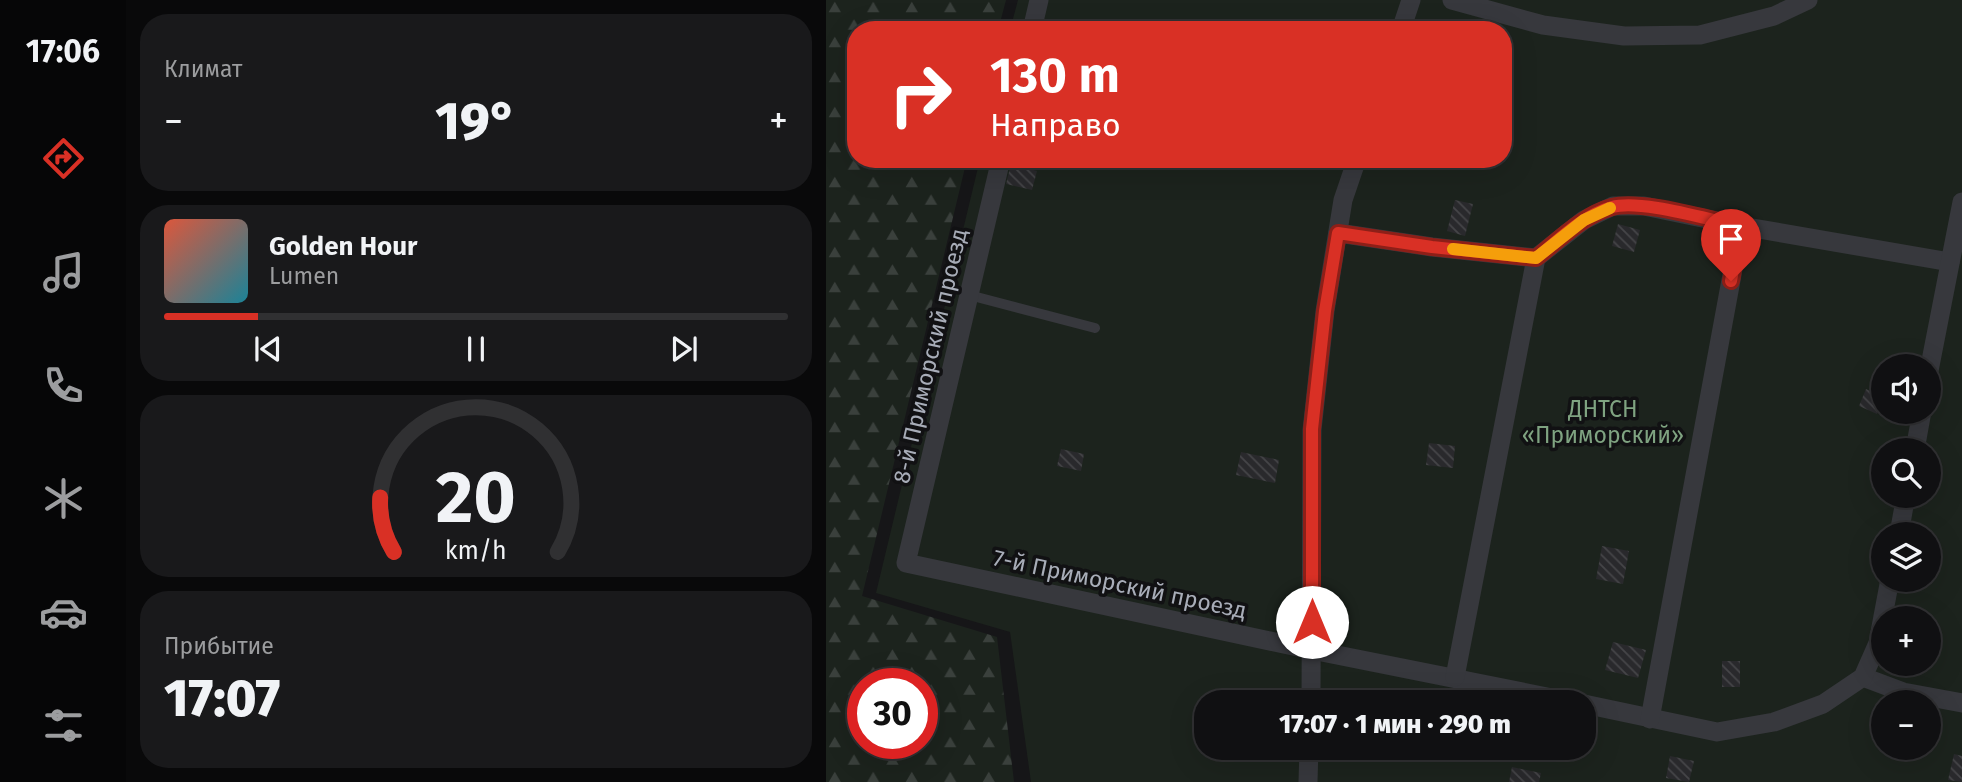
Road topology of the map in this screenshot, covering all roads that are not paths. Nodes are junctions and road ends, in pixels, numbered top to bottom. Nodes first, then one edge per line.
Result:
1 (1039, 0) edge
2 (1411, 0) edge
3 (1452, 0) edge
4 (1808, 0) edge
5 (1034, 21) edge
6 (1404, 21) edge
7 (999, 168) edge
8 (1354, 168) edge
9 (1962, 202) edge
10 (1741, 226) junction
11 (1338, 233) junction
12 (1536, 258) junction
13 (1950, 262) junction
14 (969, 295) junction
15 (1095, 328) dead end
16 (1932, 354) edge
17 (906, 563) joint
18 (1888, 592) edge
19 (1312, 650) junction
20 (1455, 677) junction
21 (1863, 677) junction
22 (1311, 690) edge
23 (1516, 690) edge
24 (1962, 703) edge
25 (1596, 707) edge
26 (1650, 719) junction
27 (1309, 760) edge
28 (1308, 782) edge

1 - 5 street
2 - 6 street
3 - 4 street
7 - 14 street, 8-й Приморский проезд
8 - 11 street
9 - 13 street
10 - 12 street
10 - 13 street
10 - 26 street
11 - 12 street
11 - 19 street
12 - 20 street
13 - 16 street
14 - 15 lane
14 - 17 street, 8-й Приморский проезд
17 - 19 street, 7-й Приморский проезд
18 - 21 street
19 - 20 street, 7-й Приморский проезд
19 - 22 street
20 - 23 street, 7-й Приморский проезд
21 - 24 street
21 - 26 street
25 - 26 street
27 - 28 street

